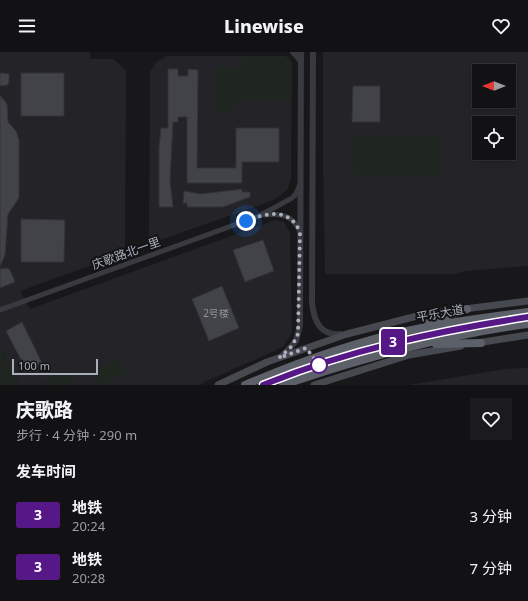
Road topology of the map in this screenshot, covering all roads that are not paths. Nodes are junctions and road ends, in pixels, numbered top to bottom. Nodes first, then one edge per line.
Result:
1 (293, 52) edge
2 (301, 52) edge
3 (313, 52) edge
4 (301, 61) junction
5 (300, 182) junction
6 (260, 216) junction
7 (300, 232) junction
8 (528, 301) edge
9 (300, 303) junction
10 (312, 303) junction
11 (0, 310) edge
12 (467, 310) junction
13 (528, 312) edge
14 (528, 324) edge
15 (408, 331) junction
16 (346, 334) junction
17 (528, 335) edge
18 (481, 343) junction
19 (413, 345) junction
20 (279, 358) junction
21 (329, 379) junction
22 (218, 385) edge
23 (245, 385) edge
24 (283, 385) edge
25 (314, 385) edge
26 (322, 385) edge

1 - 4 street
2 - 4 street
3 - 10 street
4 - 5 street
5 - 6 street, 庆歌路北一里
5 - 7 street
6 - 7 street, 庆歌路北一里
6 - 11 street, 庆歌路北一里
7 - 9 street
8 - 12 main road
9 - 10 street
9 - 20 street
10 - 16 street
12 - 15 highway
12 - 16 main road
13 - 15 highway, 平乐大道
14 - 19 highway
15 - 23 highway, 平乐大道
16 - 20 main road
17 - 18 main road
18 - 19 highway
18 - 21 main road
19 - 24 highway
20 - 22 main road
21 - 25 main road
21 - 26 street

